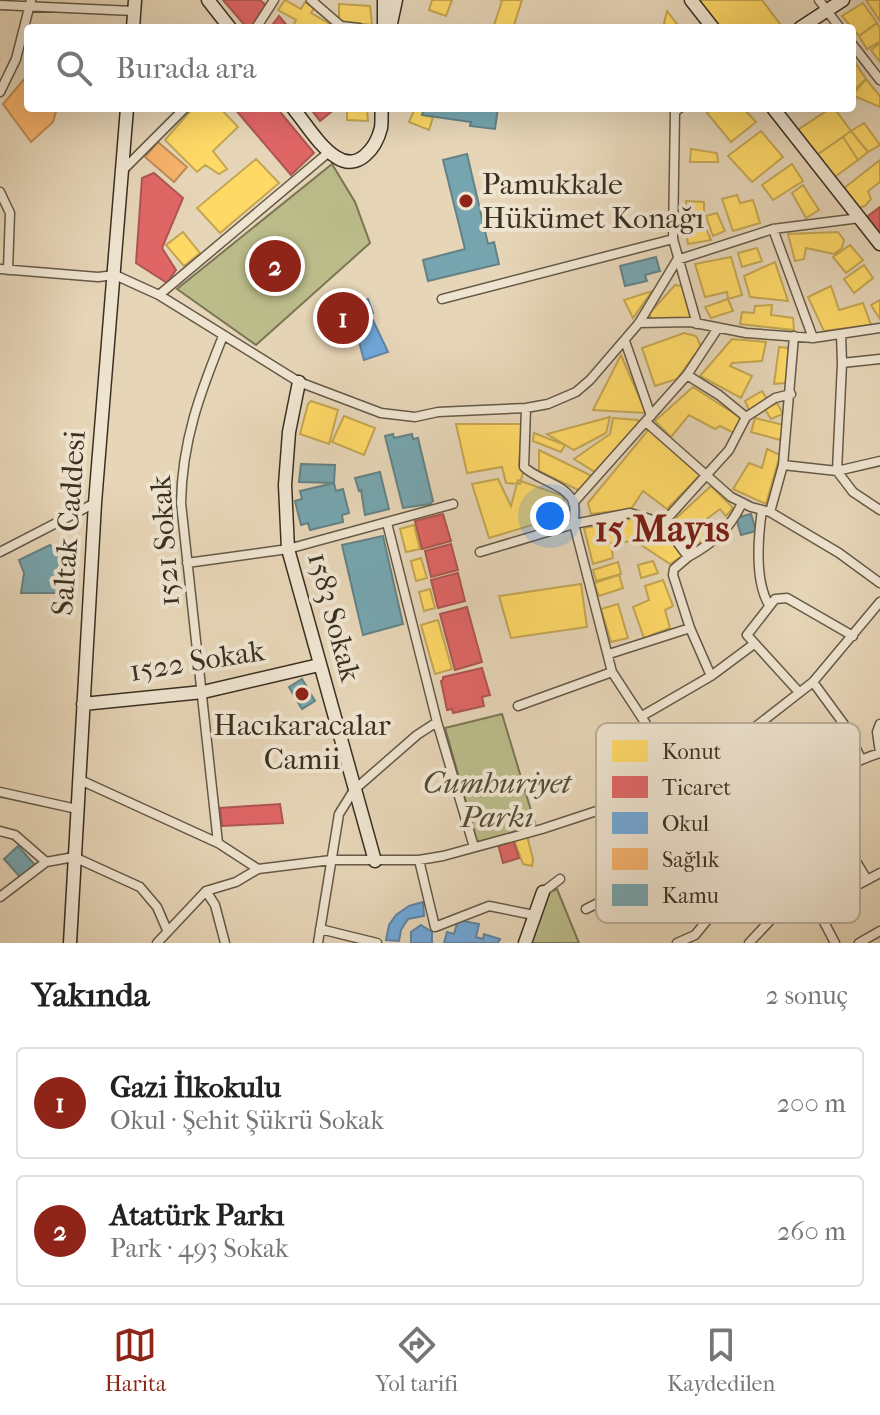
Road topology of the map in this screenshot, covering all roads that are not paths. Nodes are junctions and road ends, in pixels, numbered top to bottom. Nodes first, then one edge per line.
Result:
1 (208, 0) edge
2 (274, 0) edge
3 (311, 0) edge
4 (384, 0) edge
5 (396, 0) edge
6 (691, 0) edge
7 (843, 0) edge
8 (30, 4) edge
9 (0, 5) edge
10 (135, 6) edge
11 (823, 6) edge
12 (25, 24) edge
13 (227, 24) edge
14 (259, 24) edge
15 (339, 24) edge
16 (384, 24) edge
17 (391, 24) edge
18 (710, 24) edge
19 (804, 24) edge
20 (837, 24) edge
21 (24, 28) edge
22 (856, 48) edge
23 (876, 69) edge
24 (880, 80) edge
25 (0, 92) edge
26 (127, 112) edge
27 (181, 112) edge
28 (296, 112) edge
29 (382, 112) edge
30 (675, 112) edge
31 (776, 112) edge
32 (329, 152) junction
33 (122, 171) junction
34 (0, 192) edge
35 (860, 218) junction
36 (773, 229) junction
37 (673, 239) junction
38 (880, 244) edge
39 (677, 260) junction
40 (4, 270) edge
41 (115, 275) junction
42 (159, 295) junction
43 (442, 299) dead end
44 (639, 323) junction
45 (697, 324) junction
46 (718, 328) junction
47 (880, 328) edge
48 (841, 334) junction
49 (223, 336) junction
50 (794, 336) junction
51 (813, 338) junction
52 (625, 341) junction
53 (880, 359) edge
54 (842, 363) junction
55 (687, 375) junction
56 (299, 382) junction
57 (791, 394) junction
58 (526, 408) junction
59 (746, 417) junction
60 (648, 419) junction
61 (880, 461) edge
62 (783, 465) junction
63 (837, 471) junction
64 (706, 476) junction
65 (95, 503) junction
66 (573, 503) junction
67 (742, 503) junction
68 (453, 504) dead end
69 (880, 510) edge
70 (766, 511) junction
71 (387, 523) junction
72 (663, 523) junction
73 (574, 524) junction
74 (288, 549) junction
75 (0, 552) edge
76 (480, 552) dead end
77 (688, 557) junction
78 (187, 563) junction
79 (880, 583) edge
80 (880, 604) edge
81 (769, 605) junction
82 (690, 628) junction
83 (853, 636) junction
84 (754, 644) junction
85 (609, 654) junction
86 (319, 665) junction
87 (612, 672) junction
88 (711, 676) junction
89 (813, 682) junction
90 (798, 691) junction
91 (203, 692) junction
92 (83, 704) junction
93 (518, 706) dead end
94 (642, 716) junction
95 (437, 722) junction
96 (647, 723) edge
97 (759, 723) edge
98 (843, 723) edge
99 (880, 724) edge
100 (861, 759) edge
101 (78, 779) junction
102 (354, 790) junction
103 (0, 792) edge
104 (77, 809) junction
105 (596, 811) edge
106 (0, 831) edge
107 (218, 843) junction
108 (474, 847) junction
109 (74, 857) junction
110 (331, 860) junction
111 (419, 860) junction
112 (375, 861) junction
113 (46, 862) junction
114 (860, 868) edge
115 (258, 869) junction
116 (880, 873) edge
117 (866, 878) junction
118 (560, 879) dead end
119 (860, 882) edge
120 (206, 891) junction
121 (2, 892) edge
122 (543, 892) joint
123 (596, 904) edge
124 (586, 909) dead end
125 (534, 915) junction
126 (703, 923) edge
127 (768, 923) edge
128 (824, 923) edge
129 (320, 929) junction
130 (167, 930) junction
131 (880, 931) edge
132 (695, 935) junction
133 (70, 943) edge
134 (157, 943) edge
135 (225, 943) edge
136 (318, 943) edge
137 (377, 943) edge
138 (525, 943) edge
139 (677, 943) edge
140 (701, 943) edge
141 (749, 943) edge
142 (835, 943) edge
143 (859, 943) edge

1 - 13 main road
2 - 14 street
3 - 15 street
4 - 16 main road
5 - 17 main road
6 - 18 main road
7 - 11 main road
8 - 9 street
8 - 10 street
8 - 12 street
11 - 19 main road
11 - 20 street
21 - 25 street
22 - 23 street
23 - 24 street
26 - 33 main road, Saltak Caddesi
27 - 33 street
28 - 32 main road
29 - 32 main road
30 - 37 street
31 - 35 main road
32 - 42 street
33 - 41 main road, Saltak Caddesi
34 - 40 street
35 - 36 street
35 - 38 main road
36 - 39 street
36 - 51 street
37 - 39 street
37 - 43 street
39 - 44 street
39 - 45 street
40 - 41 street
41 - 42 street
41 - 65 main road, Saltak Caddesi
42 - 49 street
44 - 45 street
44 - 52 street
45 - 46 street
46 - 50 street
46 - 55 street
47 - 48 street
48 - 51 street
48 - 54 street
49 - 56 street
49 - 78 street, 1521 Sokak
50 - 51 street
50 - 57 street
52 - 58 street
52 - 60 street
53 - 54 street
54 - 63 street
55 - 59 street
55 - 60 street
56 - 58 street
56 - 74 main road, 1583 Sokak
57 - 59 street
57 - 62 street
58 - 66 street
59 - 64 street
60 - 64 street
60 - 66 street
61 - 63 street
62 - 63 street
62 - 70 street
63 - 69 street
64 - 67 street
64 - 72 street
65 - 75 street
65 - 92 main road, Saltak Caddesi
66 - 73 street
67 - 70 street
67 - 77 street
68 - 71 street
70 - 79 street
70 - 81 street
71 - 74 street
71 - 95 street
72 - 73 street
72 - 77 street
73 - 76 street
73 - 85 street
74 - 78 street
74 - 86 main road, 1583 Sokak
77 - 82 street
78 - 91 street, 1521 Sokak
80 - 83 street
81 - 83 street
81 - 84 street
82 - 85 street
82 - 88 street
83 - 89 street
84 - 88 street
84 - 90 street
85 - 87 street
86 - 91 main road, 1522 Sokak
86 - 102 main road, 1583 Sokak
87 - 93 street
87 - 94 street
88 - 94 street
89 - 90 street
89 - 98 street
90 - 97 street
91 - 92 main road, 1522 Sokak
91 - 107 street, 1521 Sokak
92 - 101 main road, Saltak Caddesi
94 - 96 street
95 - 102 street
95 - 108 street
99 - 100 street
101 - 104 main road, Saltak Caddesi
101 - 107 street
102 - 110 street
102 - 112 main road, 1583 Sokak
103 - 104 street
104 - 109 main road, Saltak Caddesi
105 - 108 street
106 - 113 street
107 - 115 street
108 - 111 street
109 - 113 street
109 - 130 street
109 - 133 main road, Saltak Caddesi
110 - 112 street
110 - 115 street
110 - 129 street
111 - 112 street
111 - 125 street
113 - 121 street
114 - 117 street
115 - 120 street
116 - 117 street
117 - 119 street
118 - 122 street
120 - 130 street
120 - 135 street
122 - 125 main road
123 - 124 street
125 - 138 main road
126 - 132 street
127 - 141 street
128 - 142 street
129 - 136 street
129 - 137 street
130 - 134 street
131 - 143 street
132 - 139 street
132 - 140 street

